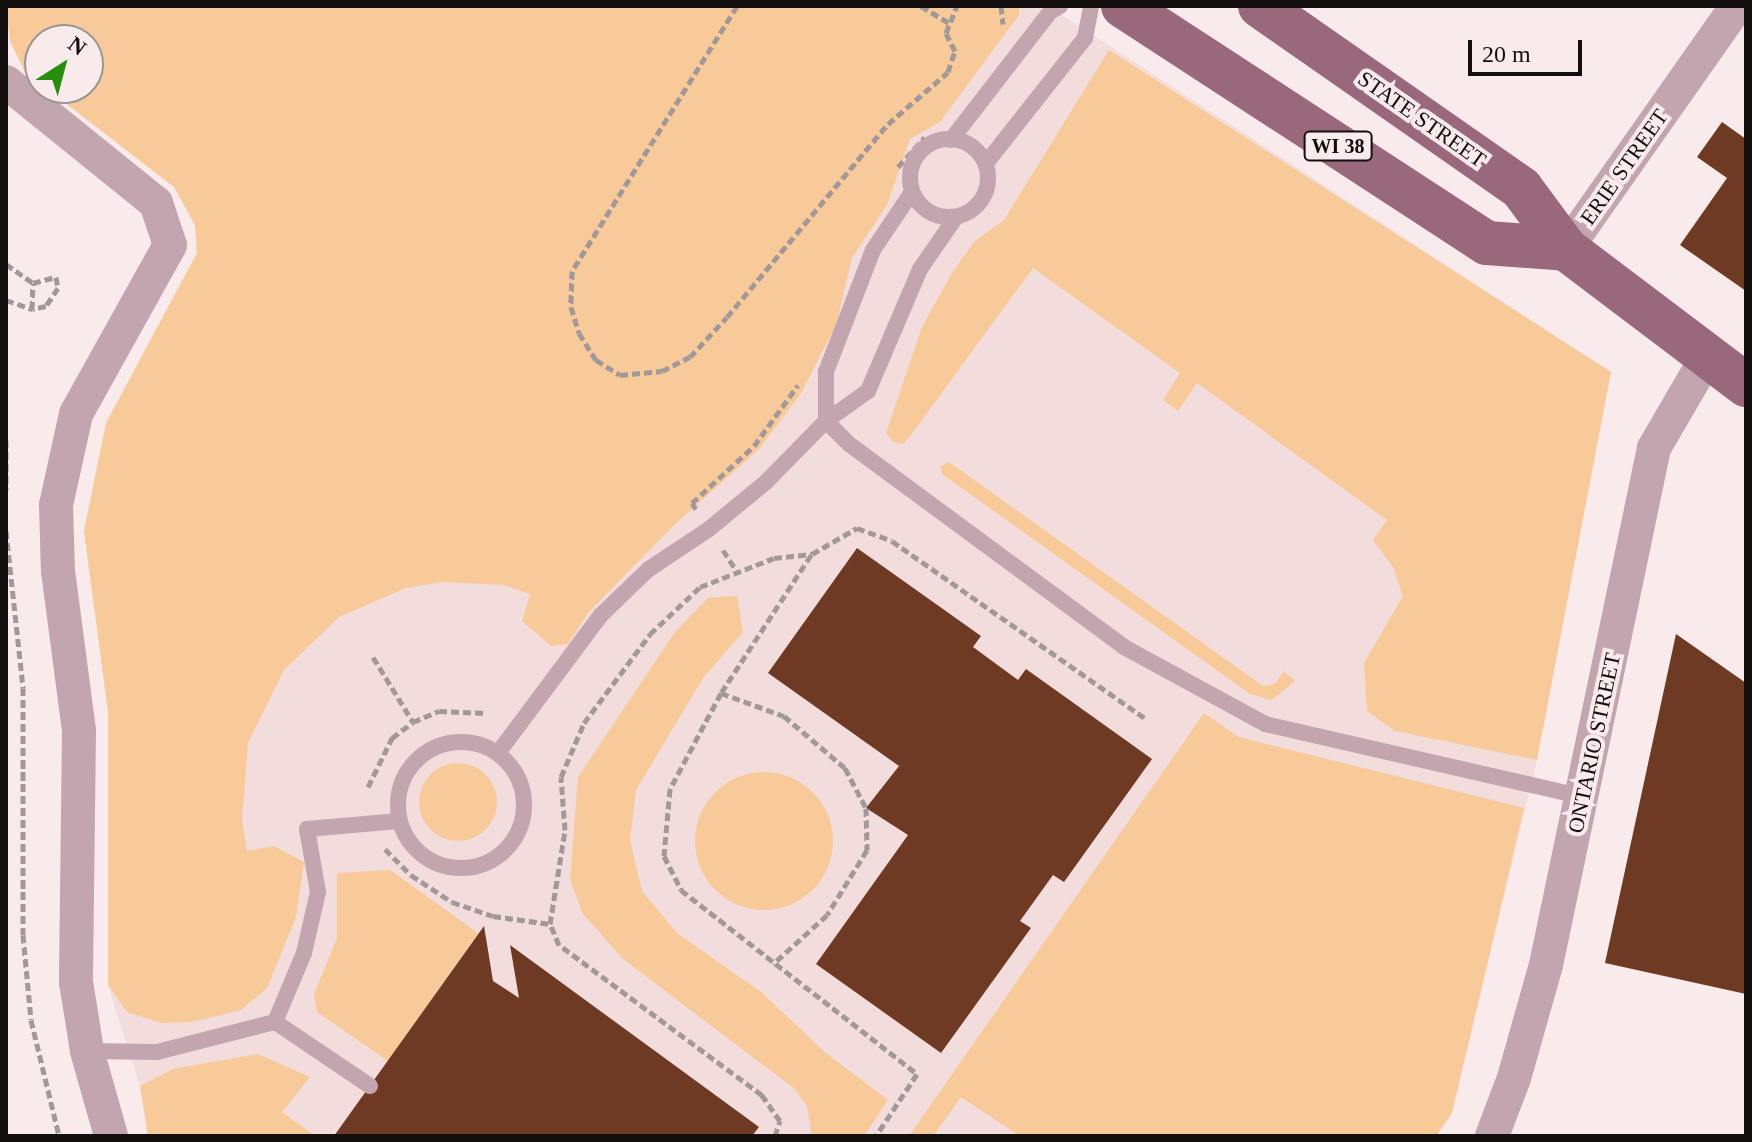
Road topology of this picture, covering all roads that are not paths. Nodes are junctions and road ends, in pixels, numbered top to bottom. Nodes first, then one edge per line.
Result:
1 (1060, 6) edge
2 (1091, 6) edge
3 (1123, 6) edge
4 (1260, 6) edge
5 (1737, 6) edge
6 (6, 82) edge
7 (951, 140) junction
8 (987, 162) junction
9 (912, 192) junction
10 (956, 217) junction
11 (1566, 249) junction
12 (1707, 357) junction
13 (1746, 385) edge
14 (826, 421) junction
15 (498, 753) junction
16 (1584, 797) junction
17 (399, 821) junction
18 (275, 1022) junction
19 (87, 1051) junction
20 (370, 1086) dead end
21 (111, 1136) edge
22 (1492, 1136) edge

1 - 7 lane
2 - 8 lane
3 - 11 main road, WI 38
4 - 11 main road, STATE STREET
5 - 11 street, ERIE STREET
6 - 19 street
7 - 8 lane
7 - 9 lane
8 - 10 lane
9 - 10 lane
9 - 14 lane
10 - 14 lane
11 - 12 main road, STATE STREET
12 - 13 main road, STATE STREET
12 - 16 street, ONTARIO STREET
14 - 15 lane
14 - 16 lane
15 - 17 lane
15 - 17 lane
16 - 22 street, ONTARIO STREET
17 - 18 lane
18 - 19 lane
18 - 20 lane
19 - 21 street

